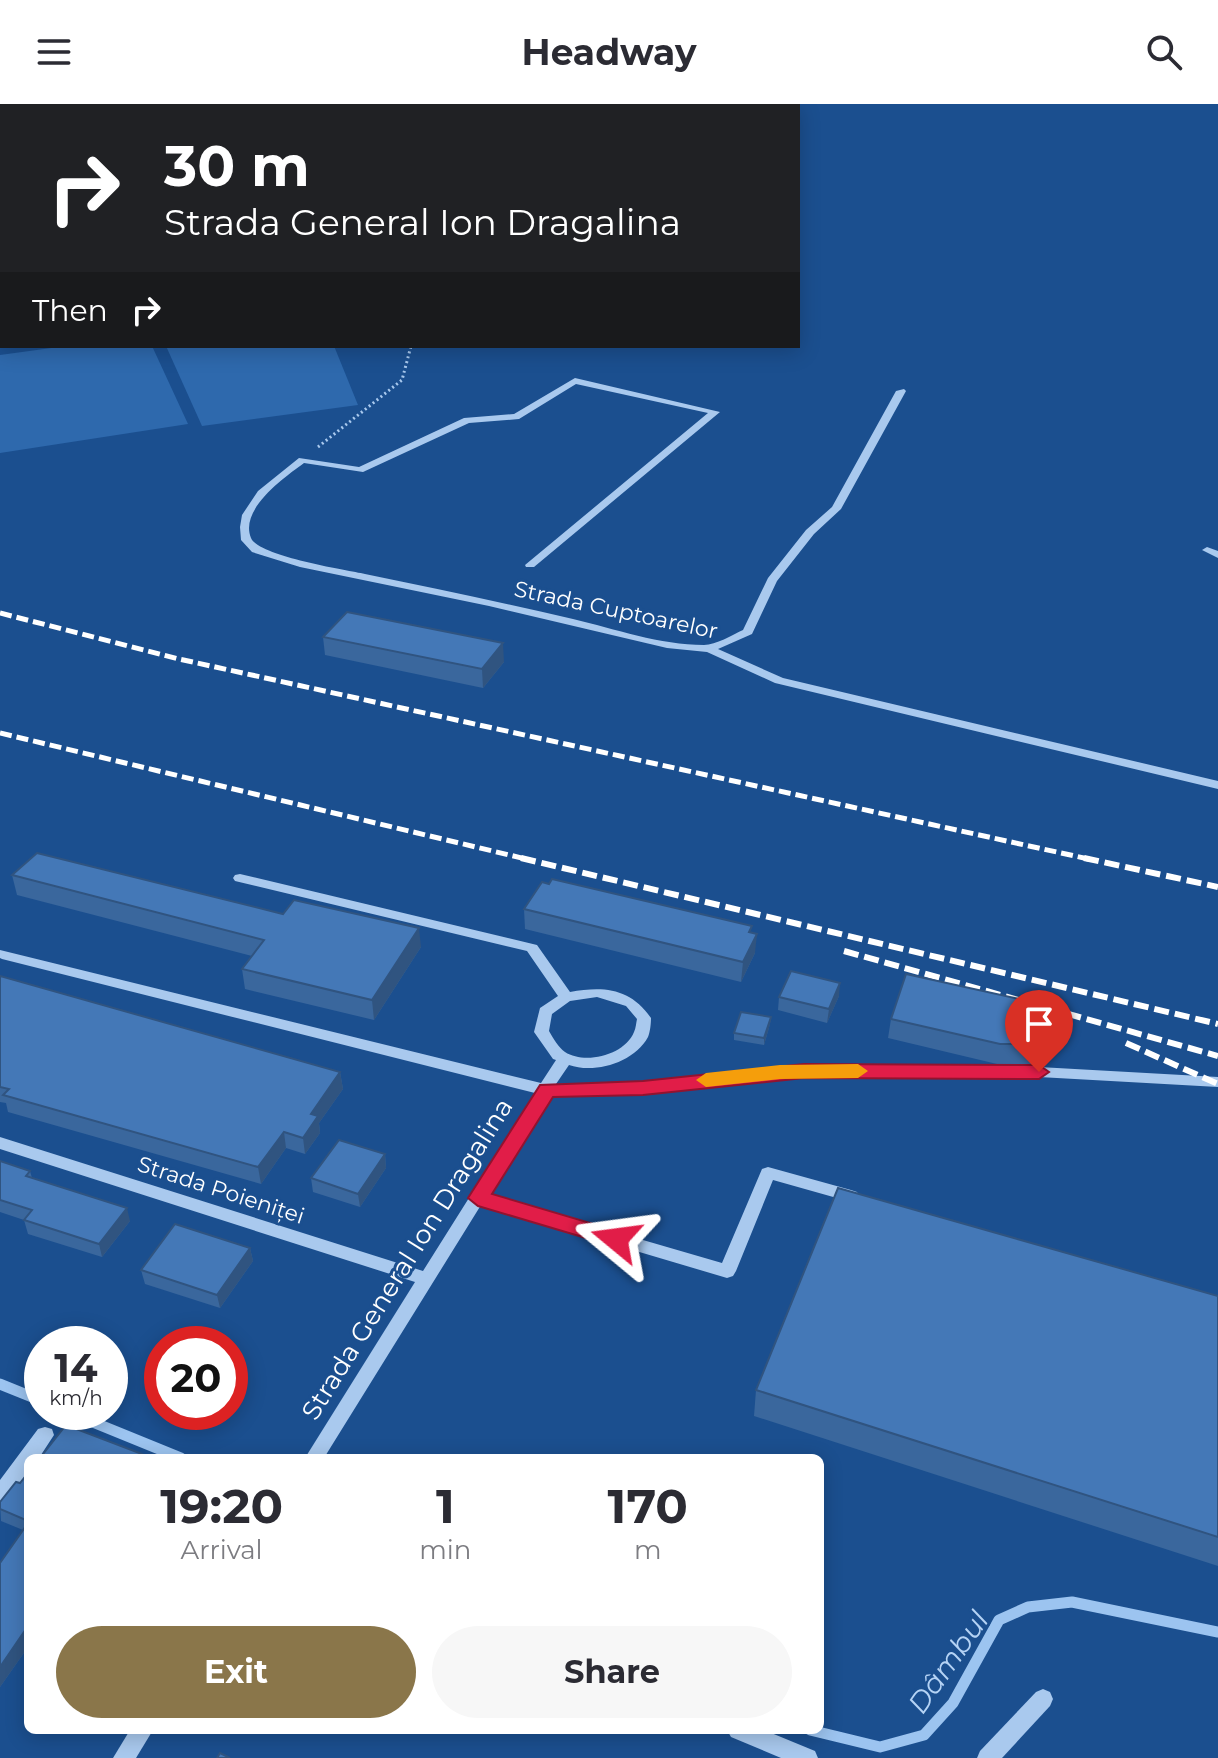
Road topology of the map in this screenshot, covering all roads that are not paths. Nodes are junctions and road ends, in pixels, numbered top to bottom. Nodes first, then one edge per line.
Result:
1 (901, 391) dead end
2 (530, 565) dead end
3 (748, 632) junction
4 (709, 649) junction
5 (749, 656) junction
6 (1218, 785) edge
7 (240, 878) dead end
8 (2, 954) edge
9 (566, 997) junction
10 (565, 1058) junction
11 (1216, 1082) edge
12 (547, 1090) junction
13 (0, 1143) edge
14 (478, 1198) junction
15 (873, 1202) edge
16 (428, 1279) junction
17 (45, 1435) dead end
18 (31, 1454) edge
19 (316, 1454) edge
20 (24, 1463) edge
21 (0, 1495) edge
22 (1043, 1699) dead end
23 (139, 1734) edge
24 (748, 1734) edge
25 (124, 1758) edge
26 (807, 1758) edge
27 (988, 1758) edge

1 - 3 street
2 - 4 street, Strada Cuptoarelor
3 - 4 street
3 - 5 street
4 - 5 street, Strada Cuptoarelor
5 - 6 street, Strada Cuptoarelor
7 - 9 street
8 - 12 street
9 - 10 street
9 - 10 street
10 - 12 street, Strada General Ion Dragalina
11 - 12 street
12 - 14 street, Strada General Ion Dragalina
13 - 16 street, Strada Poieniței
14 - 15 street
14 - 16 street, Strada General Ion Dragalina
16 - 19 street, Strada General Ion Dragalina
17 - 18 street
20 - 21 street
22 - 27 street
23 - 25 street
24 - 26 street

